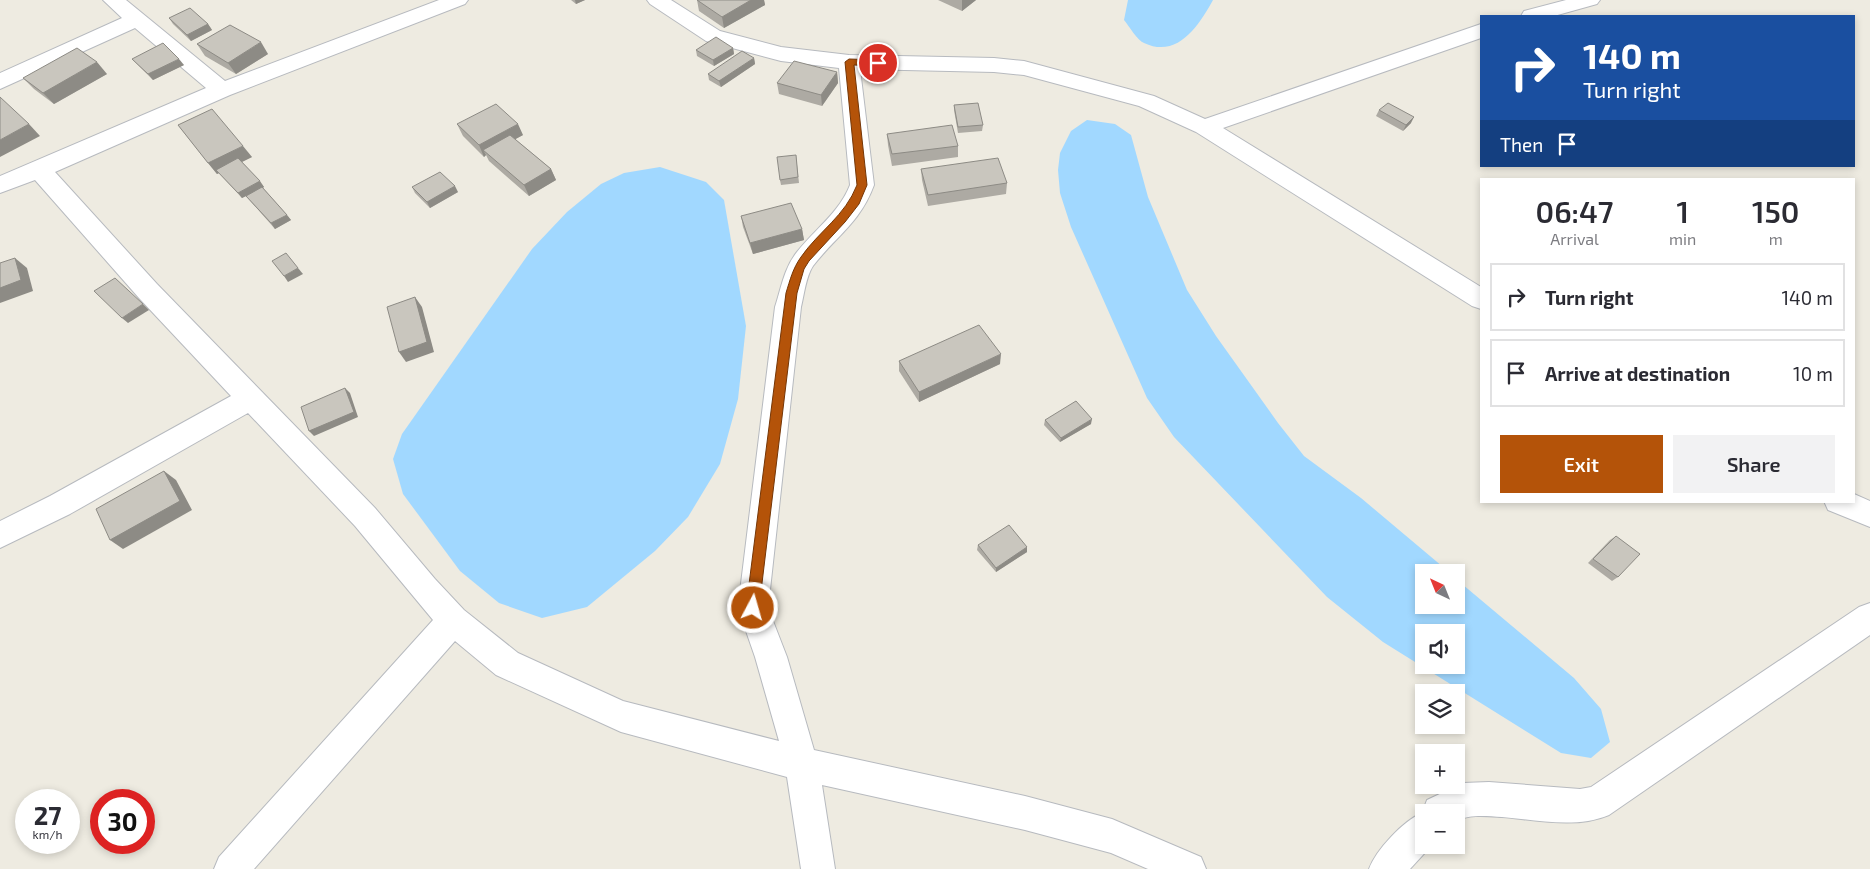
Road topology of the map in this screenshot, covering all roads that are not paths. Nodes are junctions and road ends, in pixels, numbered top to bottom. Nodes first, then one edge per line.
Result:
1 (113, 0) edge
2 (458, 0) edge
3 (657, 0) edge
4 (1590, 0) edge
5 (1535, 15) edge
6 (136, 19) junction
7 (1480, 31) edge
8 (849, 62) junction
9 (0, 82) edge
10 (222, 90) junction
11 (1204, 127) junction
12 (40, 170) junction
13 (0, 185) edge
14 (1480, 298) edge
15 (249, 399) junction
16 (1843, 503) edge
17 (1870, 514) edge
18 (0, 535) edge
19 (1870, 617) edge
20 (454, 620) junction
21 (802, 764) junction
22 (1456, 804) edge
23 (1415, 838) edge
24 (231, 869) edge
25 (818, 869) edge
26 (1189, 869) edge
27 (1386, 869) edge

1 - 6 street
2 - 10 street
3 - 8 street
4 - 5 street
6 - 9 street
6 - 10 street
7 - 11 street
8 - 11 street
8 - 21 street
10 - 12 street
11 - 14 street
12 - 13 street
12 - 15 street
15 - 18 street
15 - 20 street
16 - 17 street
19 - 22 street
20 - 21 street
20 - 24 street
21 - 25 street
21 - 26 street
23 - 27 street

